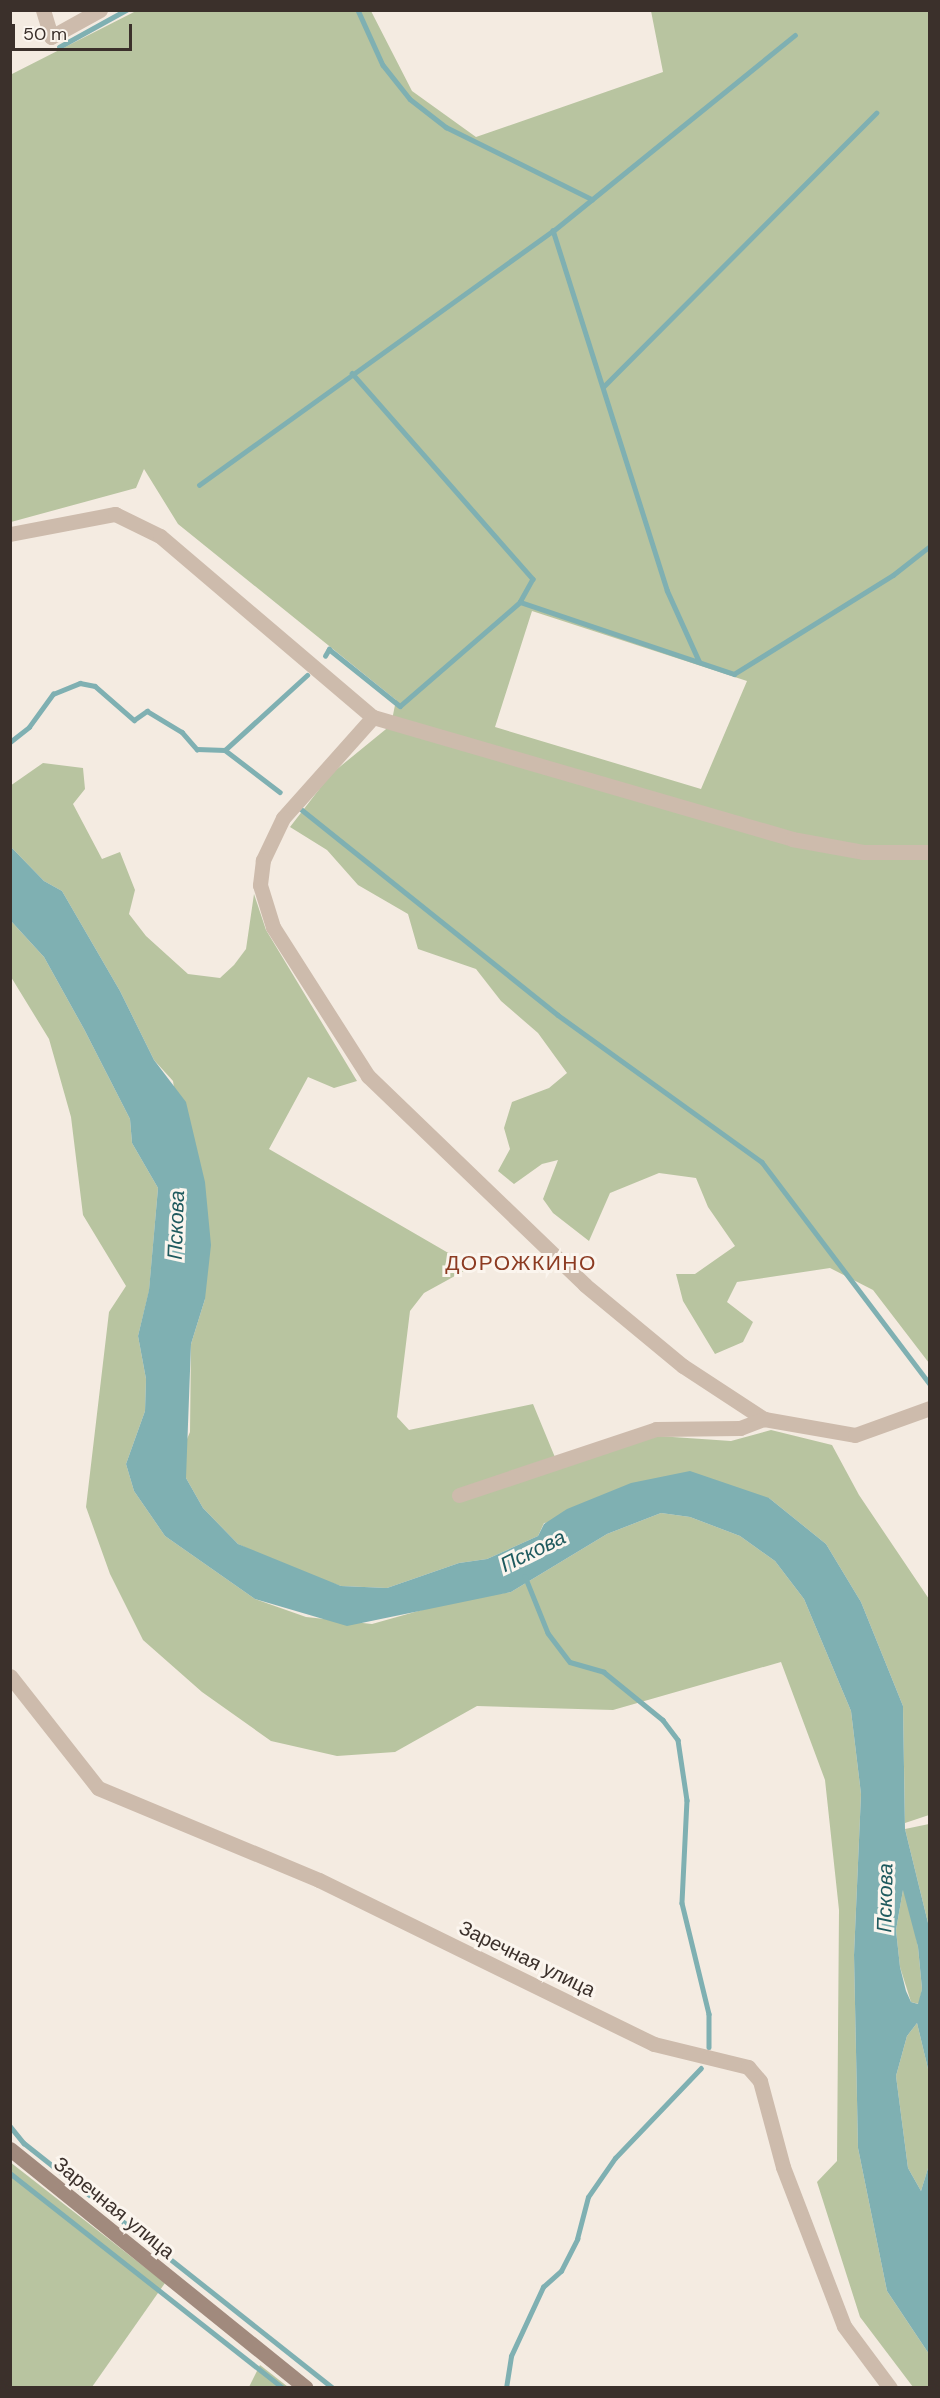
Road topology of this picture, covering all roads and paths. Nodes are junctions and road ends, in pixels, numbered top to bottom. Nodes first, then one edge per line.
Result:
1 (42, 10) edge
2 (100, 10) edge
3 (10, 534) edge
4 (373, 717) junction
5 (930, 852) edge
6 (930, 1408) edge
7 (764, 1419) junction
8 (459, 1495) dead end
9 (10, 1676) edge
10 (10, 2149) edge
11 (306, 2388) edge
12 (890, 2388) edge

1 - 2 street
3 - 4 street
4 - 5 street
4 - 7 street
6 - 7 street
7 - 8 street
9 - 12 street, Заречная улица
10 - 11 street, Заречная улица

